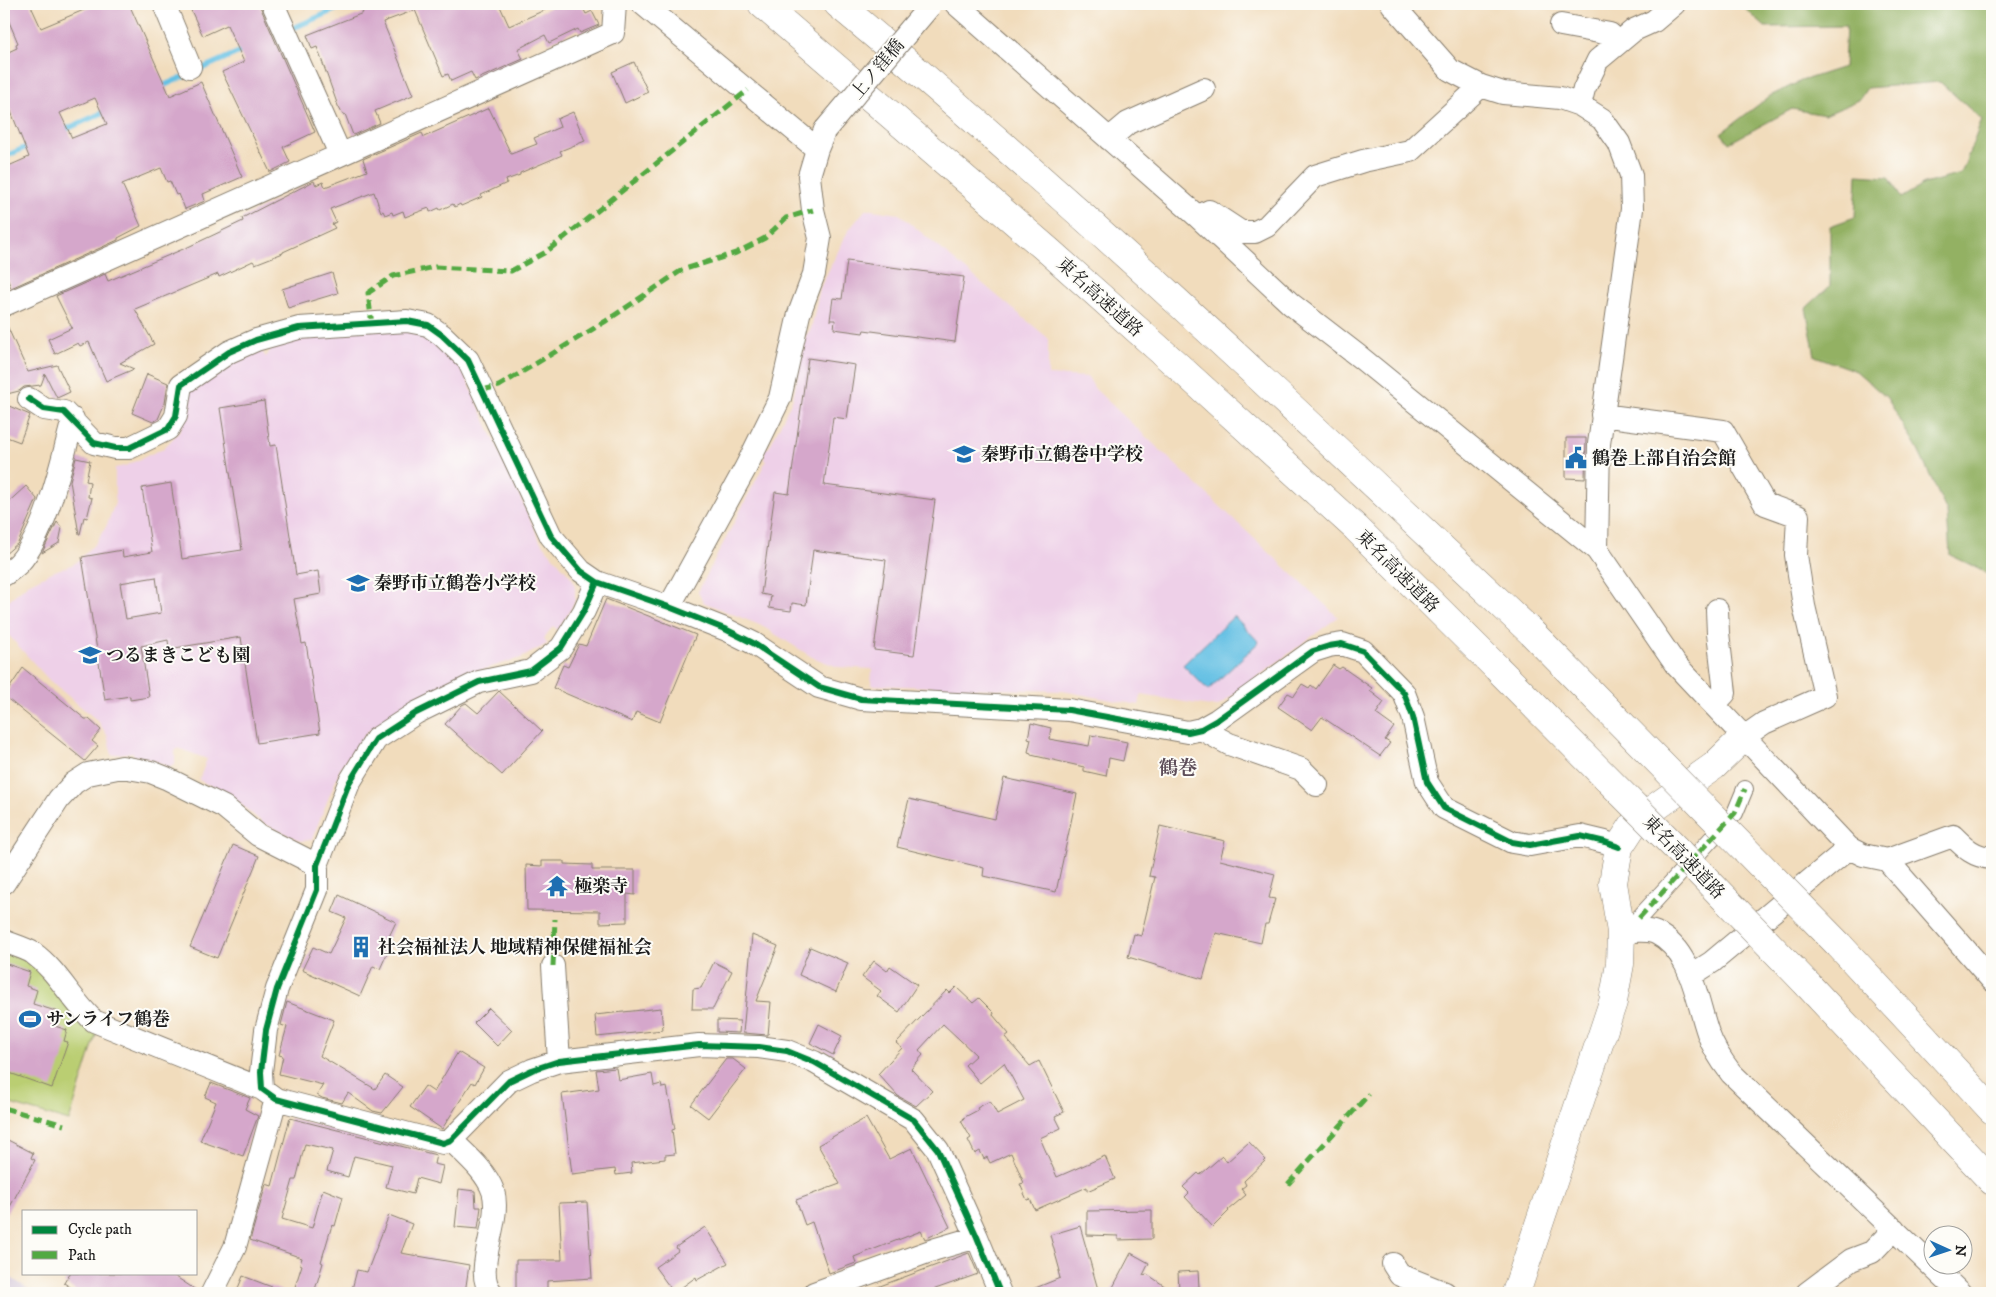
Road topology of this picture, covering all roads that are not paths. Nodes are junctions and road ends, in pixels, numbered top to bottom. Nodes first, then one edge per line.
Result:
1 (164, 4) edge
2 (273, 4) edge
3 (615, 4) edge
4 (643, 4) edge
5 (762, 4) edge
6 (838, 4) edge
7 (956, 4) edge
8 (1392, 4) edge
9 (1674, 4) edge
10 (930, 6) edge
11 (1561, 25) dead end
12 (1618, 43) junction
13 (190, 67) dead end
14 (1481, 86) junction
15 (1204, 89) dead end
16 (1580, 105) junction
17 (821, 139) junction
18 (1109, 140) junction
19 (340, 154) junction
20 (1197, 216) junction
21 (4, 303) edge
22 (29, 399) dead end
23 (1602, 415) junction
24 (73, 419) junction
25 (1597, 550) junction
26 (4, 576) edge
27 (597, 582) junction
28 (669, 607) junction
29 (1717, 610) dead end
30 (1714, 705) junction
31 (1201, 729) junction
32 (1744, 737) junction
33 (1317, 785) dead end
34 (1745, 788) dead end
35 (1619, 847) junction
36 (1848, 848) junction
37 (1992, 858) edge
38 (1887, 860) junction
39 (317, 864) junction
40 (4, 883) edge
41 (1630, 925) junction
42 (4, 941) edge
43 (553, 966) dead end
44 (1690, 976) junction
45 (1992, 980) edge
46 (559, 1061) junction
47 (269, 1094) junction
48 (1992, 1110) edge
49 (451, 1140) junction
50 (1992, 1181) edge
51 (1894, 1228) junction
52 (977, 1237) junction
53 (1393, 1264) dead end
54 (212, 1293) edge
55 (492, 1293) edge
56 (814, 1293) edge
57 (1000, 1293) edge
58 (1445, 1293) edge
59 (1516, 1293) edge
60 (1807, 1293) edge
61 (1960, 1293) edge

1 - 13 street
2 - 19 street
3 - 19 street
4 - 17 street
5 - 50 main road, 東名高速道路, bridge
6 - 48 main road, bridge
7 - 18 street
8 - 14 street
9 - 12 street
10 - 17 street, 上ノ窪橋, bridge
11 - 12 street
12 - 16 street
14 - 16 street
14 - 20 street
15 - 18 street
16 - 23 street
17 - 28 street
18 - 20 street
19 - 21 street
20 - 25 street
22 - 24 street
23 - 25 street
23 - 32 street
24 - 26 street
24 - 27 street
25 - 30 street
27 - 28 street
27 - 39 street
28 - 31 street
29 - 30 street
30 - 32 street
31 - 33 street
31 - 35 street
32 - 35 main road
32 - 36 street
34 - 41 street
35 - 41 main road
36 - 38 street
36 - 44 street
37 - 38 street
38 - 45 street
39 - 40 street
39 - 47 street
41 - 44 street
41 - 59 main road
42 - 47 street
43 - 46 street
44 - 51 street
46 - 49 street
46 - 52 street
47 - 49 street
47 - 54 street
49 - 55 street
51 - 60 street
51 - 61 street
52 - 56 street
52 - 57 street
53 - 58 street

